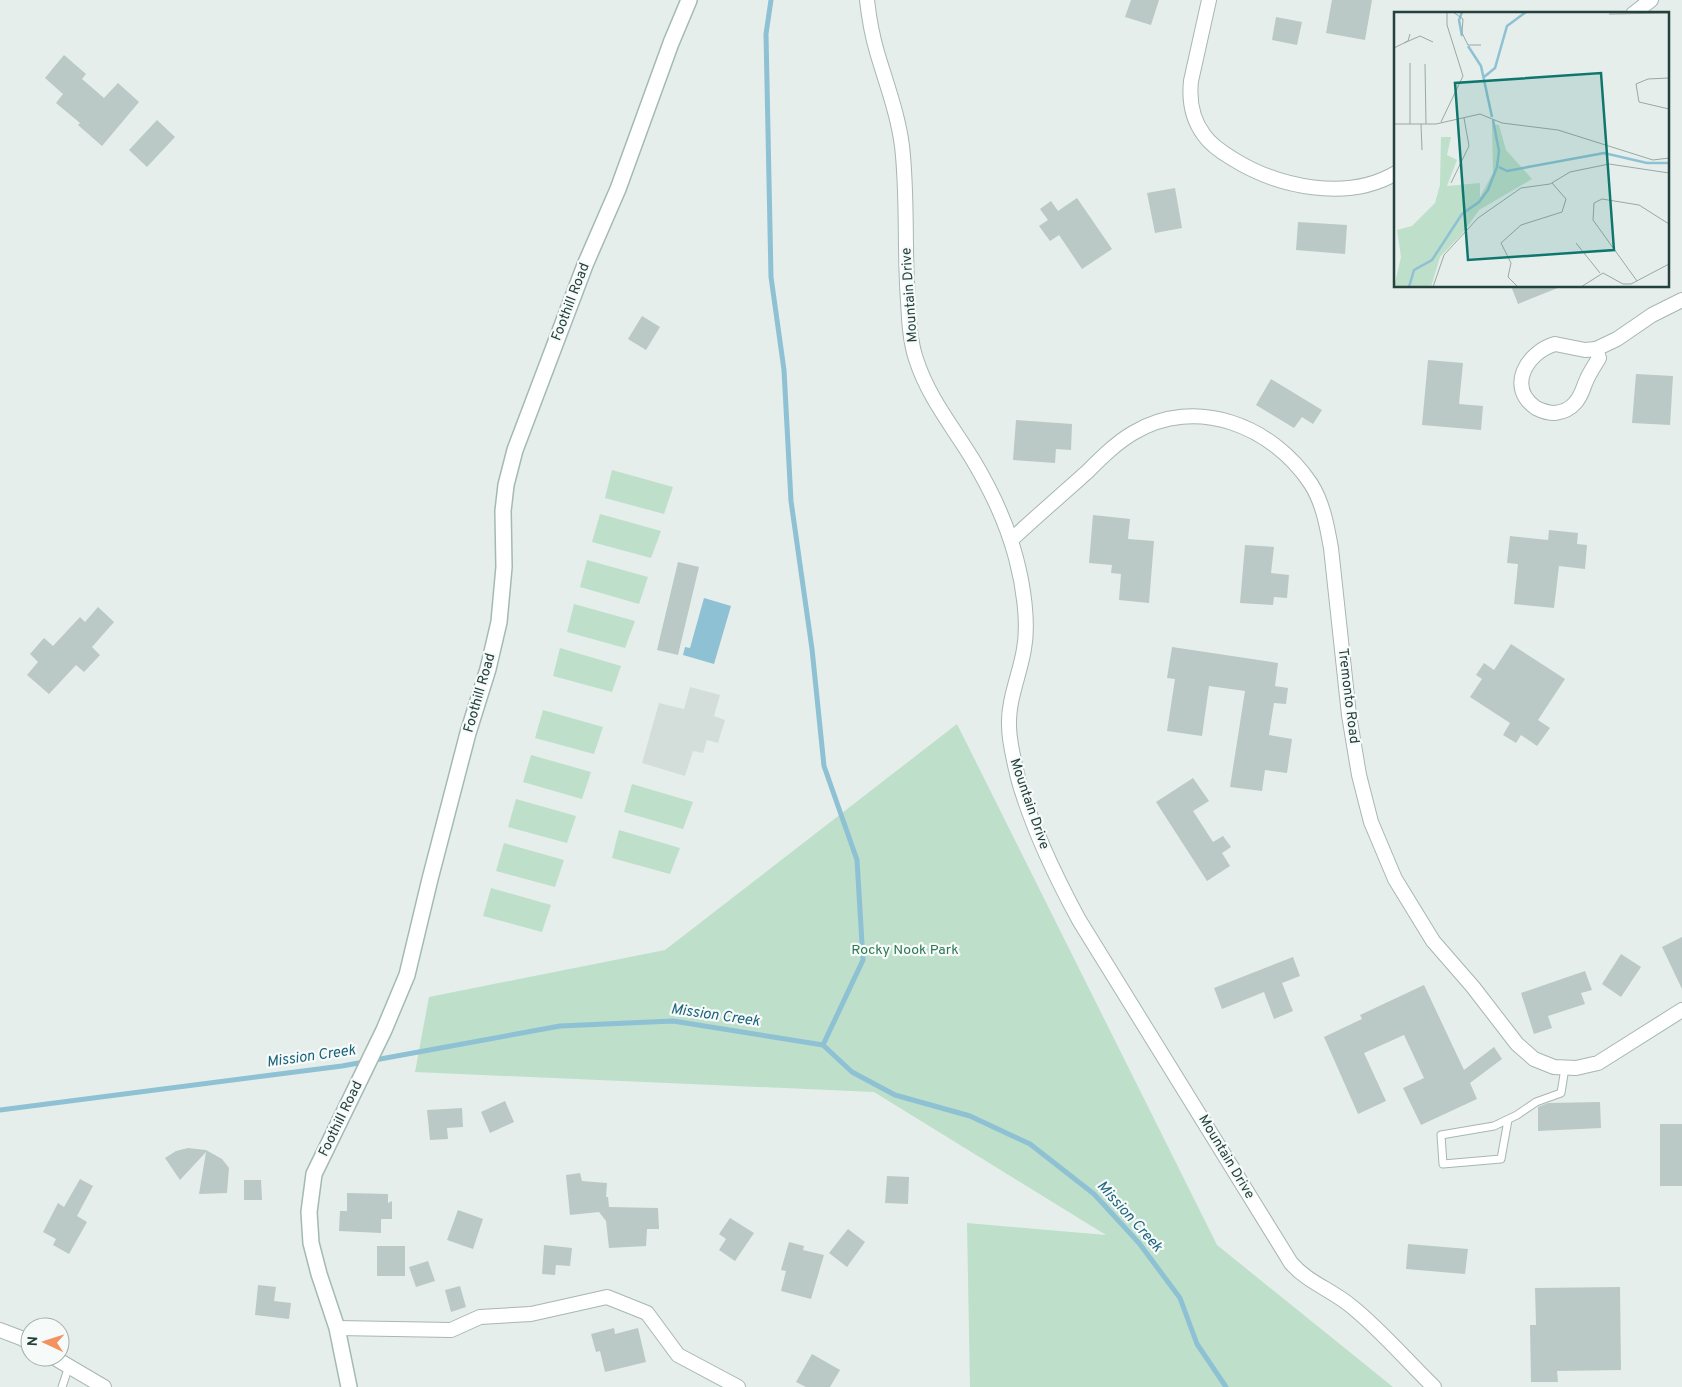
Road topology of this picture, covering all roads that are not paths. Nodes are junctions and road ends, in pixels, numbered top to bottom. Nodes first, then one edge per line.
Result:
1 (689, 0) edge
2 (867, 0) edge
3 (1209, 0) edge
4 (1651, 0) edge
5 (1636, 12) edge
6 (1394, 174) edge
7 (1682, 300) edge
8 (1596, 349) junction
9 (1011, 540) junction
10 (1682, 1010) edge
11 (1565, 1068) junction
12 (1508, 1120) junction
13 (337, 1328) junction
14 (0, 1330) edge
15 (20, 1338) edge
16 (69, 1367) edge
17 (70, 1367) edge
18 (62, 1387) edge
19 (104, 1387) edge
20 (349, 1387) edge
21 (738, 1387) edge
22 (1434, 1387) edge

1 - 13 main road, Foothill Road
2 - 9 street, Mountain Drive
3 - 6 street
4 - 5 street
7 - 8 street
8 - 8 street
9 - 11 street, Tremonto Road
9 - 22 street, Mountain Drive
10 - 11 street, Tremonto Road
11 - 12 lane
12 - 12 lane
13 - 20 main road, Foothill Road
13 - 21 street
14 - 15 street
16 - 18 lane
17 - 19 street

